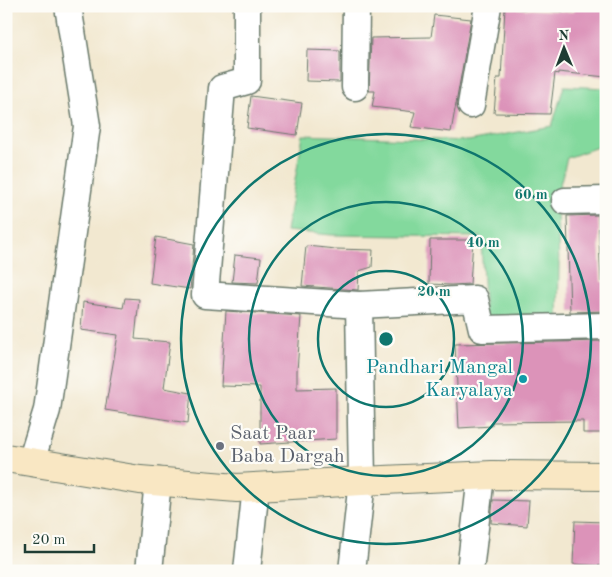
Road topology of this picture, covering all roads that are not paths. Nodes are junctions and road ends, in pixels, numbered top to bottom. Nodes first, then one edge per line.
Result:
1 (68, 6) edge
2 (247, 6) edge
3 (356, 6) edge
4 (488, 6) edge
5 (355, 88) dead end
6 (471, 105) dead end
7 (606, 200) edge
8 (564, 201) dead end
9 (359, 305) junction
10 (606, 326) edge
11 (19, 460) edge
12 (481, 476) junction
13 (606, 476) edge
14 (362, 481) junction
15 (158, 482) junction
16 (256, 487) junction
17 (149, 571) edge
18 (247, 571) edge
19 (352, 571) edge
20 (470, 571) edge

1 - 11 street
2 - 9 street
3 - 5 street
4 - 6 street
7 - 8 street
9 - 10 street
9 - 14 street
11 - 15 main road
12 - 13 main road
12 - 14 main road
12 - 20 street
14 - 16 main road
14 - 19 street
15 - 16 main road
15 - 17 street
16 - 18 street

